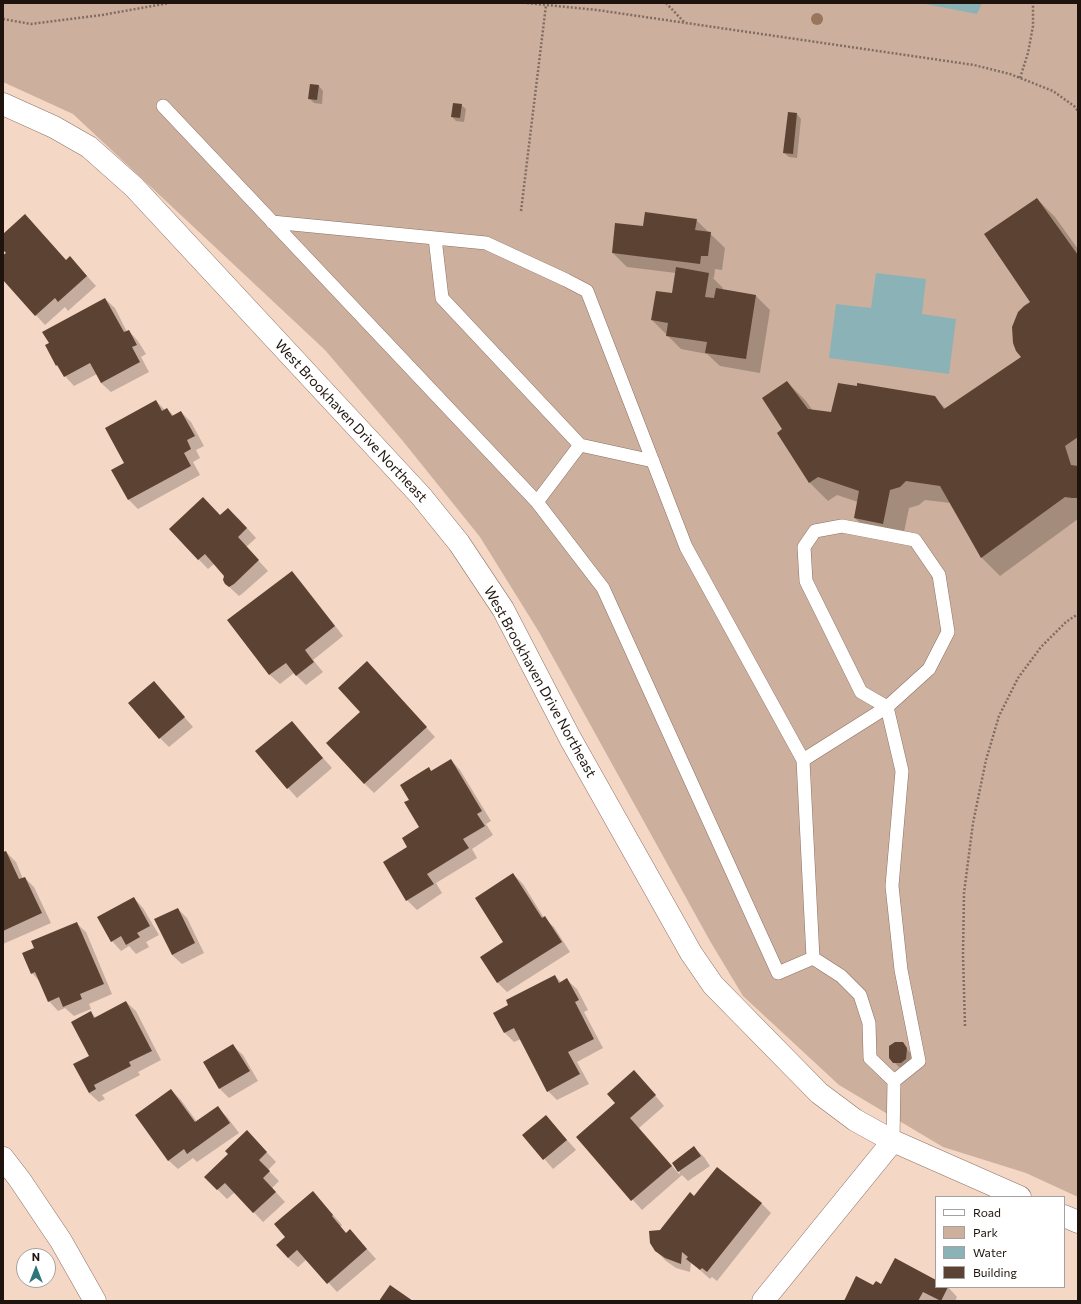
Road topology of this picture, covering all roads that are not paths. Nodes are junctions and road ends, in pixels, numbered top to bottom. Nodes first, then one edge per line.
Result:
1 (3, 104) edge
2 (163, 106) dead end
3 (272, 222) junction
4 (435, 238) junction
5 (580, 445) junction
6 (653, 461) junction
7 (537, 502) junction
8 (887, 707) junction
9 (803, 760) junction
10 (813, 958) junction
11 (894, 1081) junction
12 (893, 1141) junction
13 (3, 1158) edge
14 (1018, 1196) edge
15 (1065, 1216) edge
16 (1078, 1222) edge
17 (95, 1301) edge
18 (763, 1301) edge

1 - 12 street, West Brookhaven Drive Northeast
2 - 3 lane
3 - 4 lane
3 - 7 lane
4 - 5 lane
4 - 6 lane
5 - 6 lane
5 - 7 lane
6 - 9 lane
7 - 10 lane
8 - 8 lane
8 - 9 lane
8 - 11 lane
9 - 10 lane
10 - 11 lane
11 - 12 lane
12 - 14 street, West Brookhaven Drive Northeast
12 - 18 street
13 - 17 street
15 - 16 street

